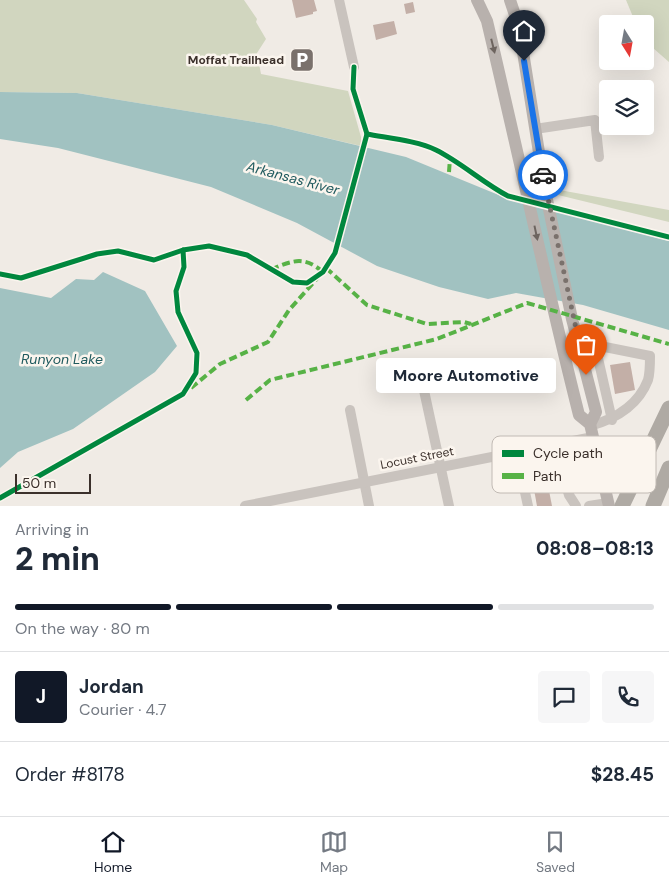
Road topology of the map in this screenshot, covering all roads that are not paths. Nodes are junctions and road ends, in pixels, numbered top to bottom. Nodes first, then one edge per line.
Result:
1 (339, 0) edge
2 (477, 0) edge
3 (512, 0) edge
4 (354, 67) dead end
5 (535, 129) junction
6 (599, 157) dead end
7 (420, 372) dead end
8 (669, 408) edge
9 (350, 410) dead end
10 (612, 420) junction
11 (591, 429) junction
12 (574, 436) edge
13 (593, 436) edge
14 (655, 436) edge
15 (492, 456) edge
16 (441, 466) junction
17 (669, 468) edge
18 (364, 481) junction
19 (525, 493) edge
20 (568, 493) edge
21 (622, 493) edge
22 (291, 495) junction
23 (613, 505) edge
24 (245, 506) edge
25 (293, 506) edge
26 (369, 506) edge
27 (450, 506) edge
28 (528, 506) edge
29 (576, 506) edge
30 (589, 506) edge
31 (653, 506) edge

1 - 4 street
2 -> 11 main road
3 - 5 main road
5 - 6 street
5 - 11 main road
7 - 16 street
8 - 14 highway
9 - 18 street
10 - 10 street
10 - 11 street, Locust Street
11 - 12 street, Locust Street
11 - 13 main road
15 - 16 street, Locust Street
16 - 18 street, Locust Street
16 - 27 street
17 - 31 highway
18 - 22 street, Locust Street
18 - 26 street
19 - 28 street
20 - 29 street
21 - 23 highway
22 - 24 street, Locust Street
22 - 25 street
23 - 30 street

